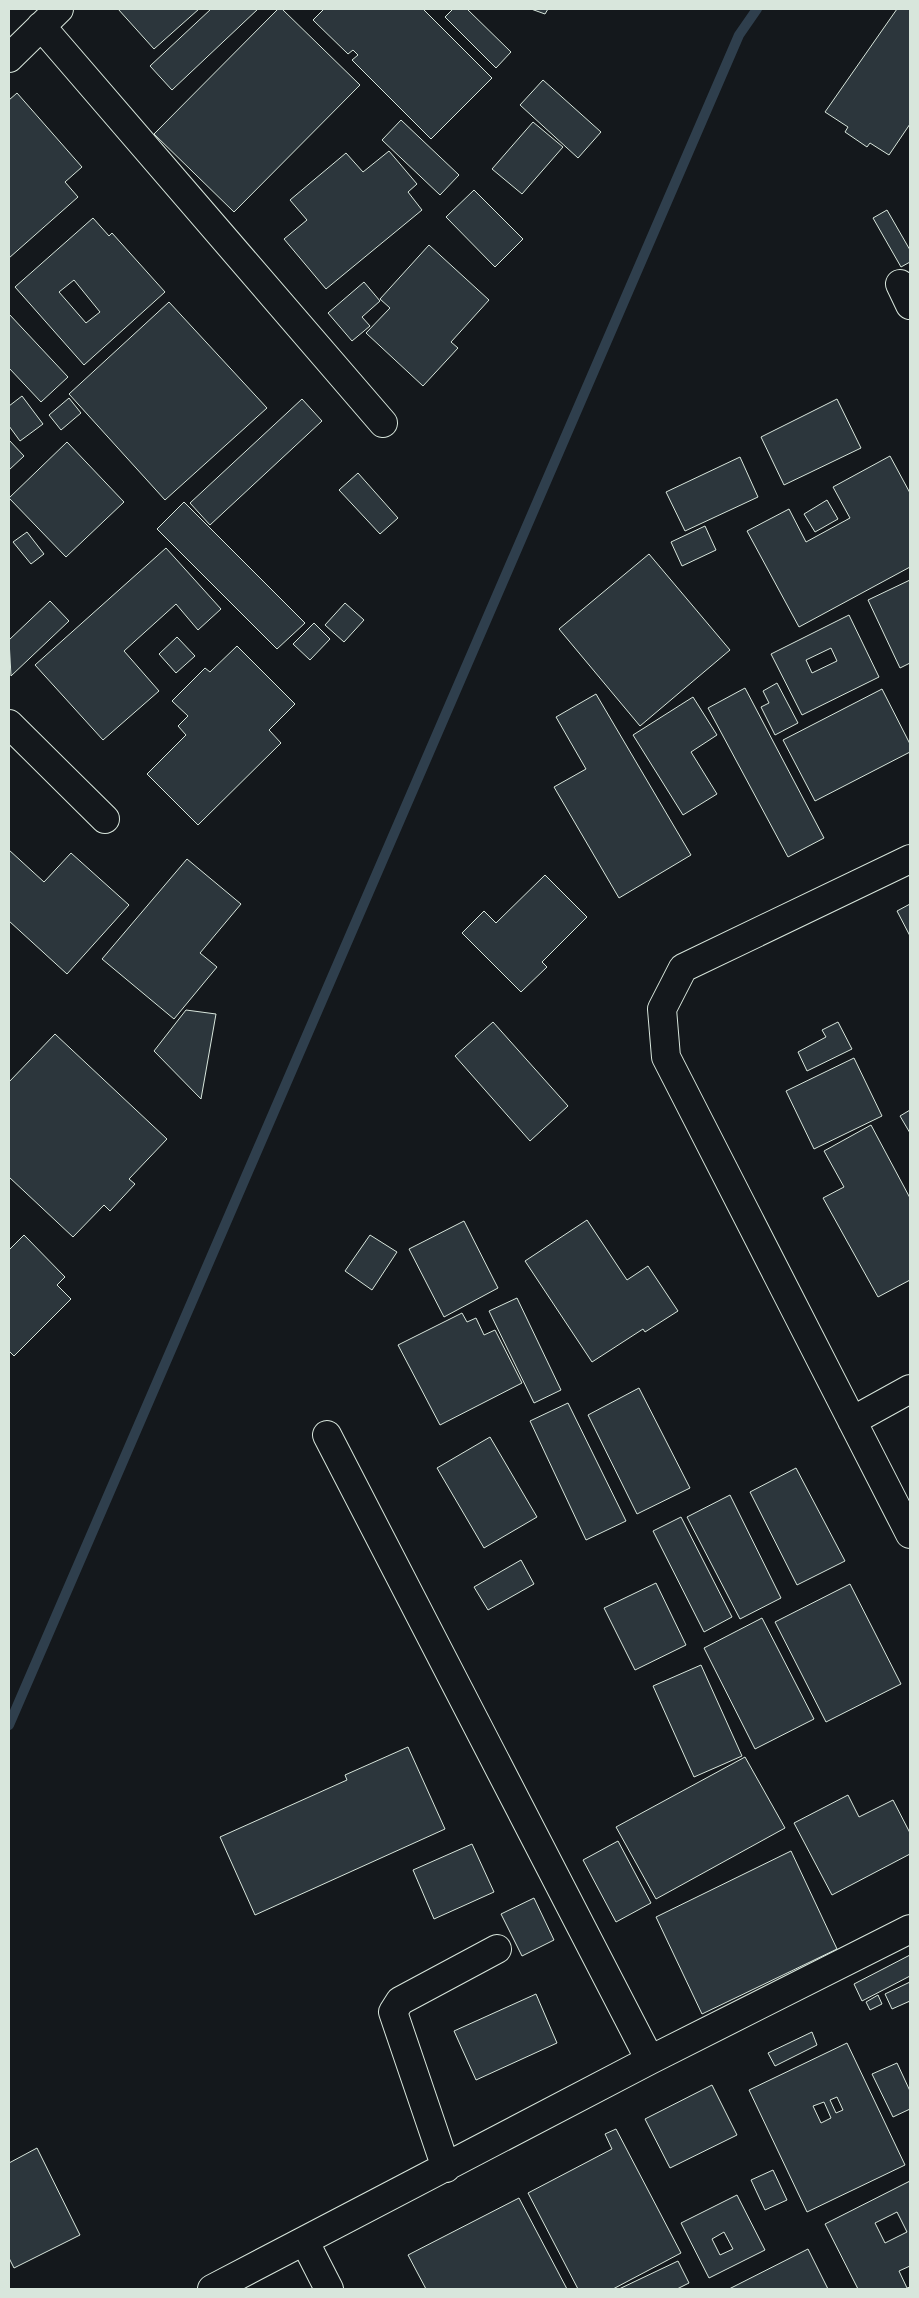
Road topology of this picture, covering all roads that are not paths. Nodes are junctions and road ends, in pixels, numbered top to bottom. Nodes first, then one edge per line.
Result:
1 (50, 18) edge
2 (9, 58) edge
3 (383, 423) dead end
4 (9, 724) edge
5 (105, 819) dead end
6 (910, 859) edge
7 (910, 1389) edge
8 (852, 1421) junction
9 (327, 1435) dead end
10 (910, 1534) edge
11 (910, 1929) edge
12 (497, 1949) dead end
13 (650, 2060) junction
14 (446, 2168) junction
15 (305, 2242) junction
16 (212, 2289) edge
17 (329, 2289) edge

1 - 2 street
1 - 3 street
4 - 5 street
6 - 8 street
7 - 8 street
8 - 10 street
9 - 13 street
11 - 13 street
12 - 14 street
13 - 14 street
14 - 15 street
15 - 16 street
15 - 17 street

